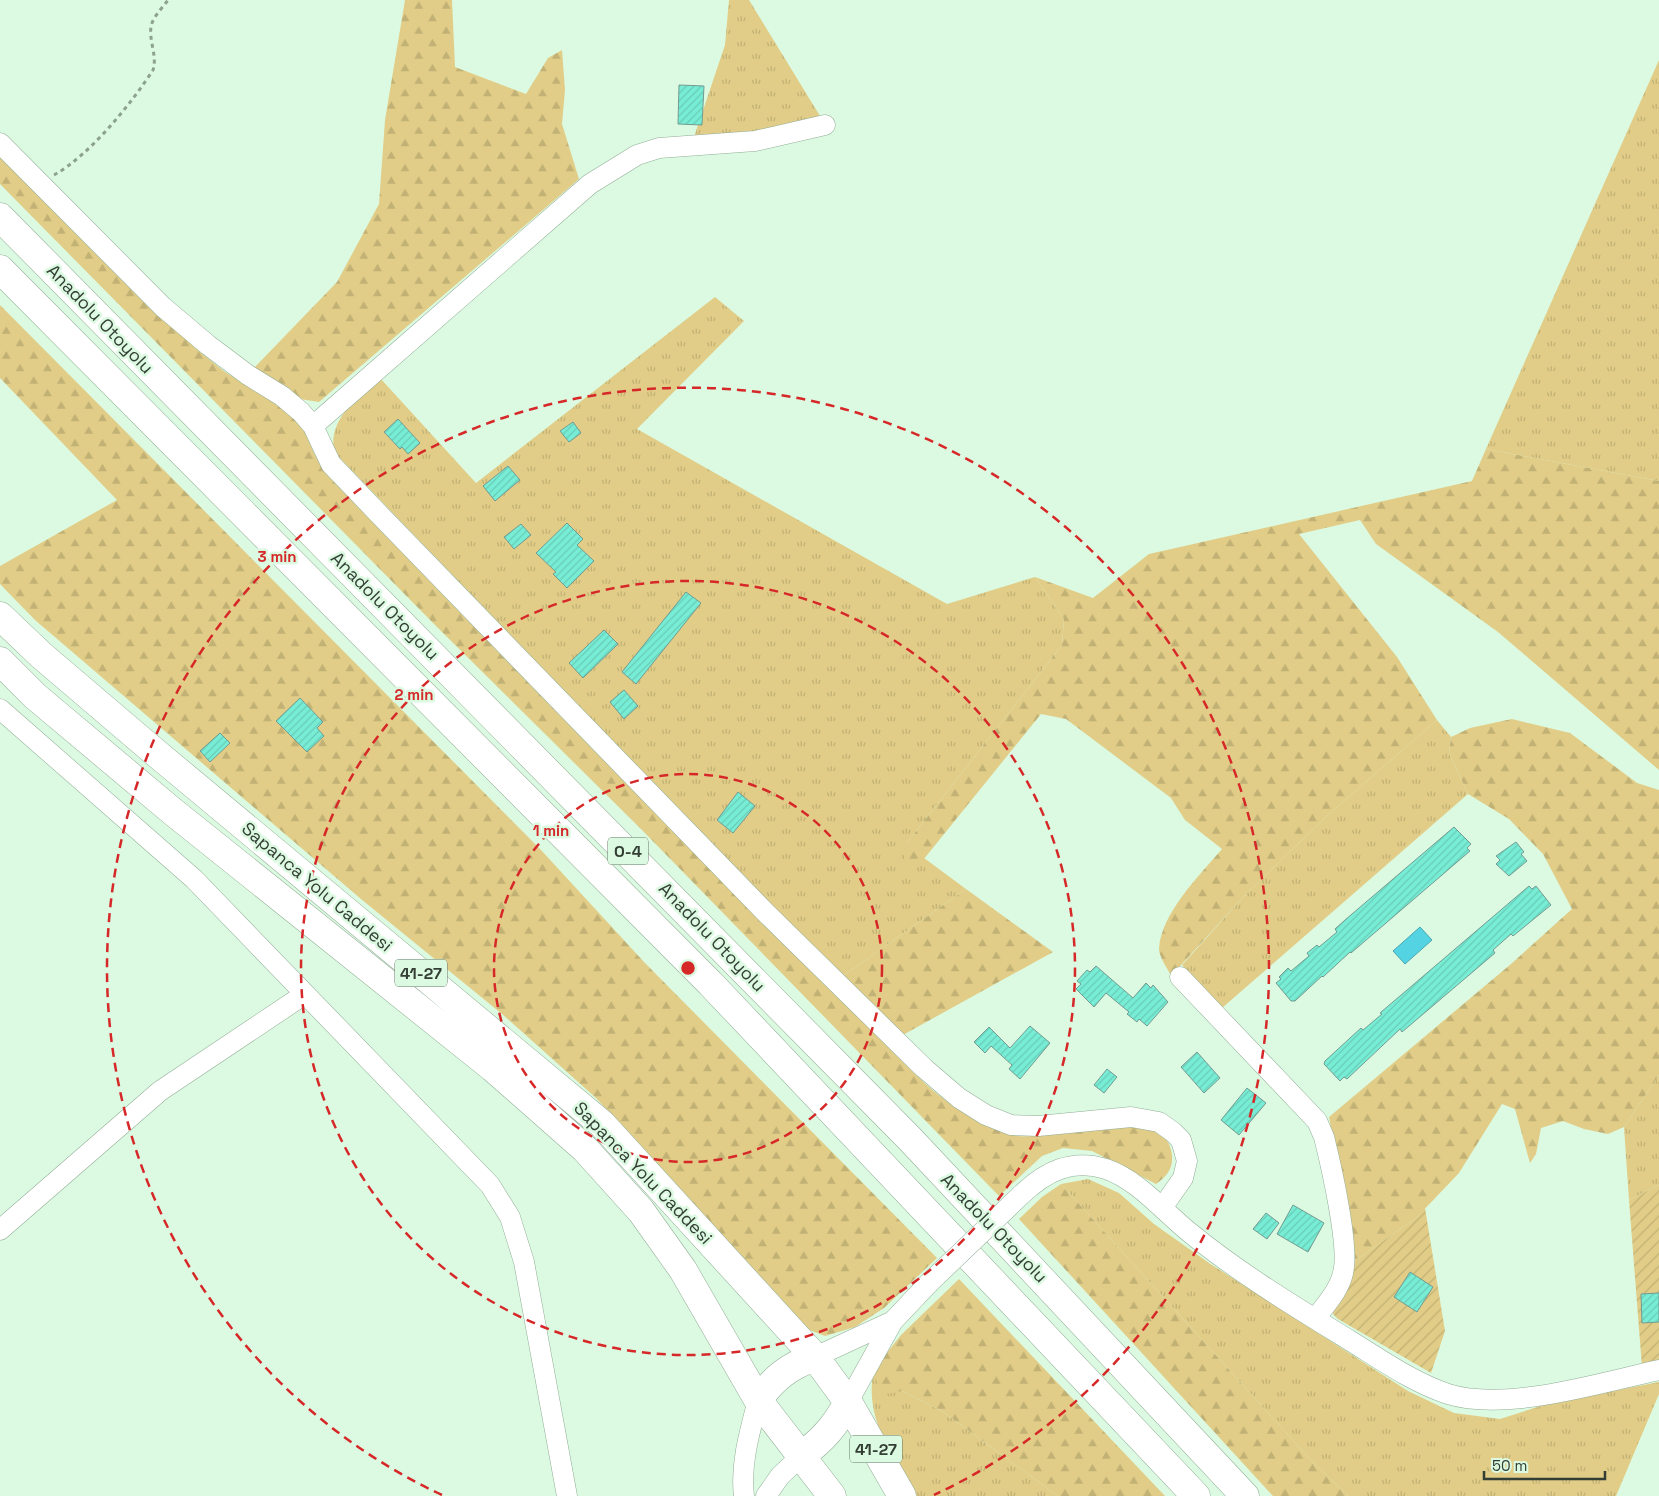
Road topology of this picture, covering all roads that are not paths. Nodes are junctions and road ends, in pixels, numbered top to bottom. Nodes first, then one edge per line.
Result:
1 (825, 125) dead end
2 (0, 143) edge
3 (0, 217) edge
4 (0, 269) edge
5 (313, 426) junction
6 (0, 616) edge
7 (0, 662) edge
8 (0, 709) edge
9 (1180, 977) dead end
10 (306, 994) junction
11 (1162, 1208) junction
12 (0, 1230) edge
13 (1315, 1319) junction
14 (893, 1321) junction
15 (815, 1358) junction
16 (1659, 1370) edge
17 (758, 1400) junction
18 (848, 1402) junction
19 (802, 1456) junction
20 (567, 1496) edge
21 (744, 1496) edge
22 (766, 1496) edge
23 (832, 1496) edge
24 (902, 1496) edge
25 (1196, 1496) edge
26 (1245, 1496) edge

1 - 5 street
2 - 5 street
3 - 26 highway, Anadolu Otoyolu / O-4
4 - 25 highway, Anadolu Otoyolu / O-4
5 - 11 street
6 - 15 highway, Sapanca Yolu Caddesi / 41-27
7 - 17 highway, Sapanca Yolu Caddesi
8 - 10 street
9 - 13 street
10 - 12 street
10 - 20 street
11 - 13 street
11 - 14 street, bridge
13 - 16 street
14 - 15 street
14 - 18 street
15 - 17 highway
15 - 18 highway, Sapanca Yolu Caddesi
17 - 19 highway, Sapanca Yolu Caddesi
17 - 21 street
18 - 19 highway
18 - 24 highway, 41-27
19 - 22 street
19 - 23 highway

